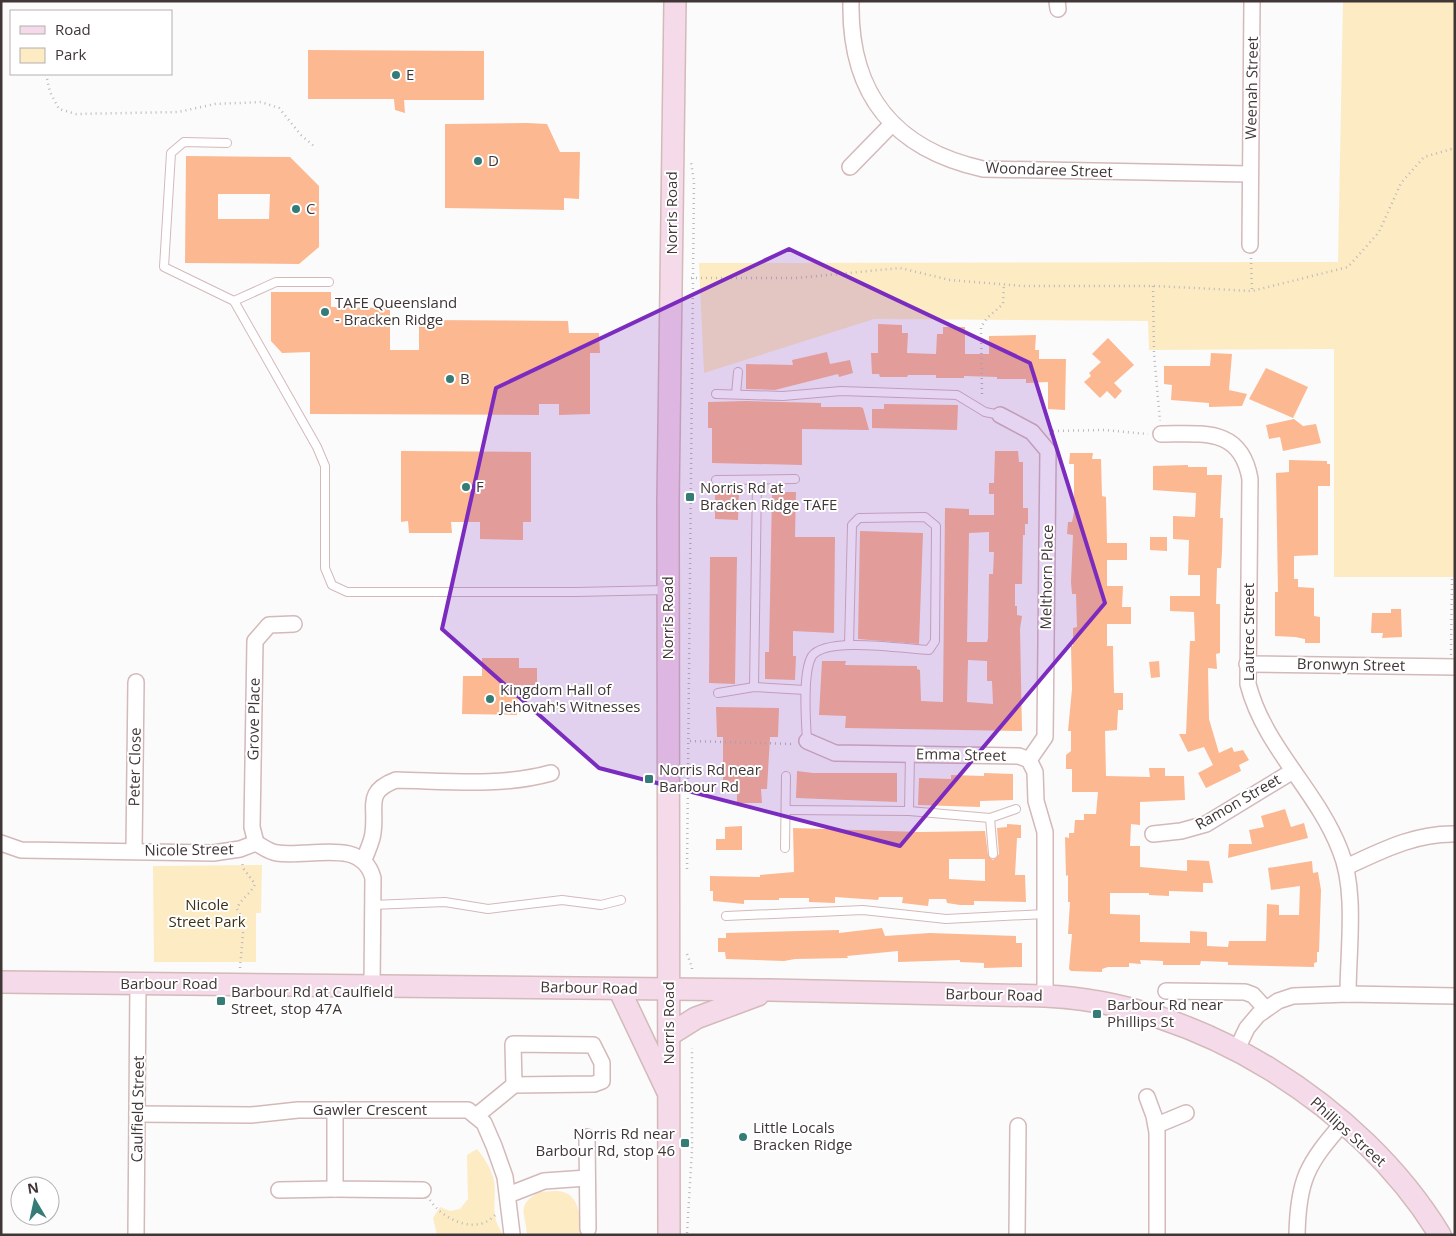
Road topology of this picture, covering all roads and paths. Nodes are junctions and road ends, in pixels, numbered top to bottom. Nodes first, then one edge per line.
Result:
1 (675, 1) edge
2 (851, 1) edge
3 (1252, 1) edge
4 (46, 75) edge
5 (892, 124) junction
6 (227, 143) dead end
7 (316, 148) dead end
8 (1455, 148) edge
9 (690, 160) dead end
10 (850, 167) dead end
11 (1250, 174) junction
12 (1250, 246) joint
13 (682, 277) junction
14 (328, 282) dead end
15 (1004, 284) junction
16 (1153, 286) junction
17 (1252, 292) junction
18 (234, 301) junction
19 (738, 372) dead end
20 (716, 394) dead end
21 (736, 394) junction
22 (982, 394) dead end
23 (1000, 415) joint
24 (1160, 434) junction
25 (1043, 444) junction
26 (795, 479) dead end
27 (716, 480) dead end
28 (758, 481) junction
29 (1452, 577) dead end
30 (668, 590) junction
31 (294, 624) dead end
32 (849, 645) junction
33 (1247, 664) junction
34 (1453, 666) edge
35 (136, 682) dead end
36 (754, 687) junction
37 (805, 690) junction
38 (718, 693) dead end
39 (690, 741) junction
40 (807, 741) junction
41 (910, 754) junction
42 (1029, 760) junction
43 (1293, 771) junction
44 (551, 773) dead end
45 (786, 776) dead end
46 (786, 810) junction
47 (909, 810) junction
48 (1016, 810) dead end
49 (990, 818) junction
50 (1153, 834) dead end
51 (1455, 834) edge
52 (1, 843) edge
53 (256, 843) junction
54 (785, 848) dead end
55 (240, 849) junction
56 (134, 851) junction
57 (992, 854) dead end
58 (364, 860) junction
59 (1346, 867) junction
60 (687, 869) dead end
61 (621, 900) dead end
62 (372, 905) junction
63 (1045, 914) junction
64 (726, 916) dead end
65 (685, 948) dead end
66 (240, 970) dead end
67 (692, 973) dead end
68 (1, 982) edge
69 (138, 984) junction
70 (372, 986) junction
71 (619, 988) junction
72 (669, 989) junction
73 (770, 990) junction
74 (1166, 991) dead end
75 (1348, 994) junction
76 (1045, 996) junction
77 (1455, 996) edge
78 (1265, 1008) junction
79 (669, 1035) junction
80 (692, 1048) dead end
81 (1236, 1051) junction
82 (514, 1085) junction
83 (669, 1095) junction
84 (1147, 1097) dead end
85 (335, 1110) junction
86 (1186, 1113) dead end
87 (138, 1114) junction
88 (476, 1116) junction
89 (1342, 1123) junction
90 (1157, 1125) junction
91 (1018, 1126) dead end
92 (587, 1137) dead end
93 (587, 1178) junction
94 (335, 1189) junction
95 (279, 1190) dead end
96 (423, 1190) joint
97 (509, 1201) junction
98 (588, 1229) dead end
99 (512, 1234) edge
100 (136, 1235) edge
101 (669, 1235) edge
102 (687, 1235) edge
103 (1017, 1235) edge
104 (1157, 1235) edge
105 (1298, 1235) edge
106 (1440, 1235) edge

1 - 13 street, Norris Road
2 - 5 street, Woondaree Street
3 - 11 street, Weenah Street
4 - 7 path
5 - 10 street
5 - 11 street, Woondaree Street
6 - 18 lane
8 - 17 path
9 - 13 path
11 - 12 street
12 - 17 path
13 - 15 path
13 - 30 street, Norris Road
13 - 39 path
14 - 18 lane
15 - 16 path
15 - 22 path
16 - 17 path
16 - 24 path
18 - 30 lane
19 - 21 lane
20 - 21 lane
21 - 23 lane
23 - 25 street
24 - 25 path
24 - 33 street, Lautrec Street
25 - 42 street, Melthorn Place
26 - 28 lane
27 - 28 lane
28 - 36 lane
29 - 34 path
30 - 72 street, Norris Road
31 - 53 street, Grove Place
32 - 32 lane
32 - 37 lane
33 - 34 street, Bronwyn Street
33 - 43 street, Lautrec Street
35 - 56 street, Peter Close
36 - 37 lane
36 - 38 lane
37 - 40 lane
39 - 40 path
39 - 60 path
40 - 41 street, Emma Street
41 - 42 street, Emma Street
41 - 47 lane
42 - 63 street
43 - 50 street, Ramon Street
43 - 59 street, Lautrec Street
44 - 58 street
45 - 46 lane
46 - 47 lane
46 - 54 lane
47 - 49 lane
48 - 49 lane
49 - 57 lane
51 - 59 street
52 - 56 street, Nicole Street
53 - 55 street, Nicole Street
53 - 58 street, Nicole Street
55 - 56 street, Nicole Street
55 - 66 path
58 - 62 street
59 - 75 street, Lautrec Street
61 - 62 lane
62 - 70 street
63 - 64 lane
63 - 76 street
65 - 67 path
68 - 69 street, Barbour Road
69 - 70 street, Barbour Road
69 - 87 street, Caulfield Street
70 - 71 street, Barbour Road
71 - 72 street, Barbour Road
71 - 83 street
72 - 73 street, Barbour Road
72 - 79 street, Norris Road
73 - 76 street, Barbour Road
73 - 79 street
74 - 78 street
75 - 77 street
75 - 78 street
76 - 81 street, Barbour Road
78 - 81 street
79 - 83 street, Norris Road
80 - 102 path
81 - 89 street, Phillips Street
82 - 82 street
82 - 88 street
83 - 101 street, Norris Road
84 - 90 street
85 - 87 street, Gawler Crescent
85 - 88 street, Gawler Crescent
85 - 94 street
86 - 90 street
87 - 100 street, Caulfield Street
88 - 97 street
89 - 105 street
89 - 106 street, Phillips Street
90 - 104 street
91 - 103 street
92 - 93 street
93 - 97 street
93 - 98 street
94 - 95 street
94 - 96 street
96 - 97 path
97 - 99 street

